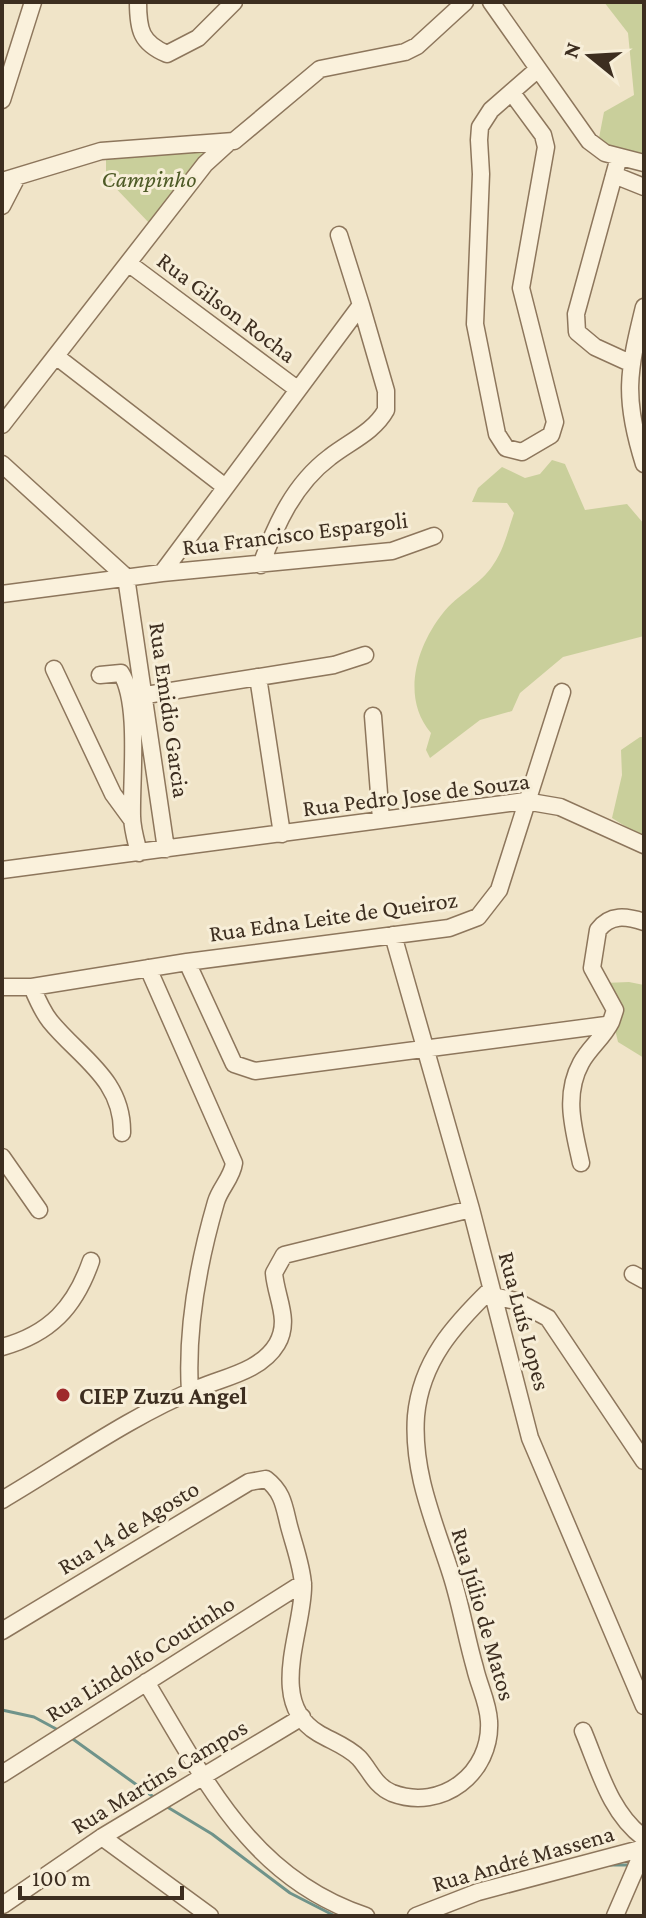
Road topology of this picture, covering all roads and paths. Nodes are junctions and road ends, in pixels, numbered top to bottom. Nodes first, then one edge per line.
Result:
1 (33, 2) edge
2 (138, 2) edge
3 (234, 2) edge
4 (465, 2) edge
5 (491, 2) edge
6 (538, 69) junction
7 (512, 93) junction
8 (2, 100) edge
9 (220, 144) junction
10 (619, 157) junction
11 (644, 163) edge
12 (614, 175) junction
13 (10, 179) edge
14 (644, 187) edge
15 (2, 206) edge
16 (339, 235) dead end
17 (128, 263) junction
18 (361, 305) junction
19 (644, 307) edge
20 (57, 357) junction
21 (630, 363) junction
22 (297, 389) junction
23 (2, 425) edge
24 (2, 464) edge
25 (644, 464) edge
26 (224, 486) junction
27 (434, 536) dead end
28 (261, 565) junction
29 (162, 573) junction
30 (126, 577) junction
31 (2, 594) edge
32 (365, 655) dead end
33 (54, 669) dead end
34 (100, 675) dead end
35 (258, 677) junction
36 (562, 692) dead end
37 (146, 695) junction
38 (373, 716) dead end
39 (525, 801) junction
40 (381, 819) junction
41 (132, 820) junction
42 (282, 834) junction
43 (644, 845) edge
44 (166, 849) junction
45 (139, 853) junction
46 (2, 870) edge
47 (644, 922) edge
48 (393, 935) junction
49 (187, 962) junction
50 (148, 968) junction
51 (2, 987) edge
52 (32, 987) junction
53 (611, 1022) junction
54 (424, 1047) junction
55 (122, 1133) dead end
56 (2, 1157) edge
57 (581, 1163) dead end
58 (471, 1209) junction
59 (39, 1210) dead end
60 (91, 1261) dead end
61 (492, 1292) junction
62 (2, 1347) edge
63 (190, 1392) junction
64 (644, 1461) edge
65 (2, 1500) edge
66 (303, 1583) junction
67 (2, 1631) edge
68 (146, 1682) junction
69 (644, 1706) edge
70 (302, 1717) junction
71 (583, 1731) dead end
72 (2, 1774) edge
73 (203, 1776) junction
74 (102, 1837) junction
75 (644, 1838) edge
76 (642, 1852) edge
77 (5, 1908) edge
78 (210, 1916) edge
79 (366, 1916) edge
80 (416, 1916) edge
81 (615, 1916) edge

1 - 8 street
2 - 3 street
4 - 9 street
5 - 6 street
6 - 7 street
6 - 10 street
7 - 7 street
9 - 13 street
9 - 17 street
10 - 11 street
10 - 12 street
12 - 14 street
12 - 21 street
13 - 15 street
16 - 18 street
17 - 20 street
17 - 22 street, Rua Gilson Rocha
18 - 22 street, Rua Gilson Rocha
18 - 28 street
19 - 21 street
20 - 23 street
20 - 26 street
21 - 25 street
22 - 26 street, Rua Gilson Rocha
24 - 30 street
26 - 29 street, Rua Gilson Rocha
27 - 28 street, Rua Francisco Espargoli
28 - 29 street, Rua Francisco Espargoli
29 - 30 street, Rua Francisco Espargoli
30 - 31 street, Rua Francisco Espargoli
30 - 37 street, Rua Emidio Garcia
32 - 35 street
33 - 41 street
34 - 41 street
35 - 37 street
35 - 42 street, Rua Pedro Jose de Souza
36 - 39 street, Rua Edna Leite de Queiroz
37 - 44 street, Rua Emidio Garcia
38 - 40 street
39 - 40 street, Rua Pedro Jose de Souza
39 - 43 street, Rua Pedro Jose de Souza
39 - 48 street, Rua Edna Leite de Queiroz
40 - 42 street, Rua Pedro Jose de Souza
41 - 45 street
42 - 44 street, Rua Pedro Jose de Souza
44 - 45 street, Rua Pedro Jose de Souza
45 - 46 street, Rua Pedro Jose de Souza
47 - 53 street
48 - 49 street, Rua Edna Leite de Queiroz
48 - 54 street, Rua Luís Lopes
49 - 50 street, Rua Edna Leite de Queiroz
49 - 54 street
50 - 52 street, Rua Edna Leite de Queiroz
50 - 63 street
51 - 52 street, Rua Edna Leite de Queiroz
52 - 55 street
53 - 54 street
53 - 57 street
54 - 58 street, Rua Luís Lopes
56 - 59 street
58 - 61 street, Rua Luís Lopes
58 - 63 street
60 - 62 street
61 - 64 street
61 - 69 street, Rua Luís Lopes
61 - 70 street, Rua Júlio de Matos
63 - 65 street
66 - 67 street, Rua 14 de Agosto
66 - 68 street, Rua Lindolfo Coutinho
66 - 70 street
68 - 72 street, Rua Lindolfo Coutinho
68 - 73 street
70 - 73 street, Rua Martins Campos
71 - 75 street
73 - 74 street, Rua Martins Campos
73 - 79 street
74 - 77 street, Rua Martins Campos
74 - 78 street
76 - 80 street, Rua André Massena
76 - 81 street

